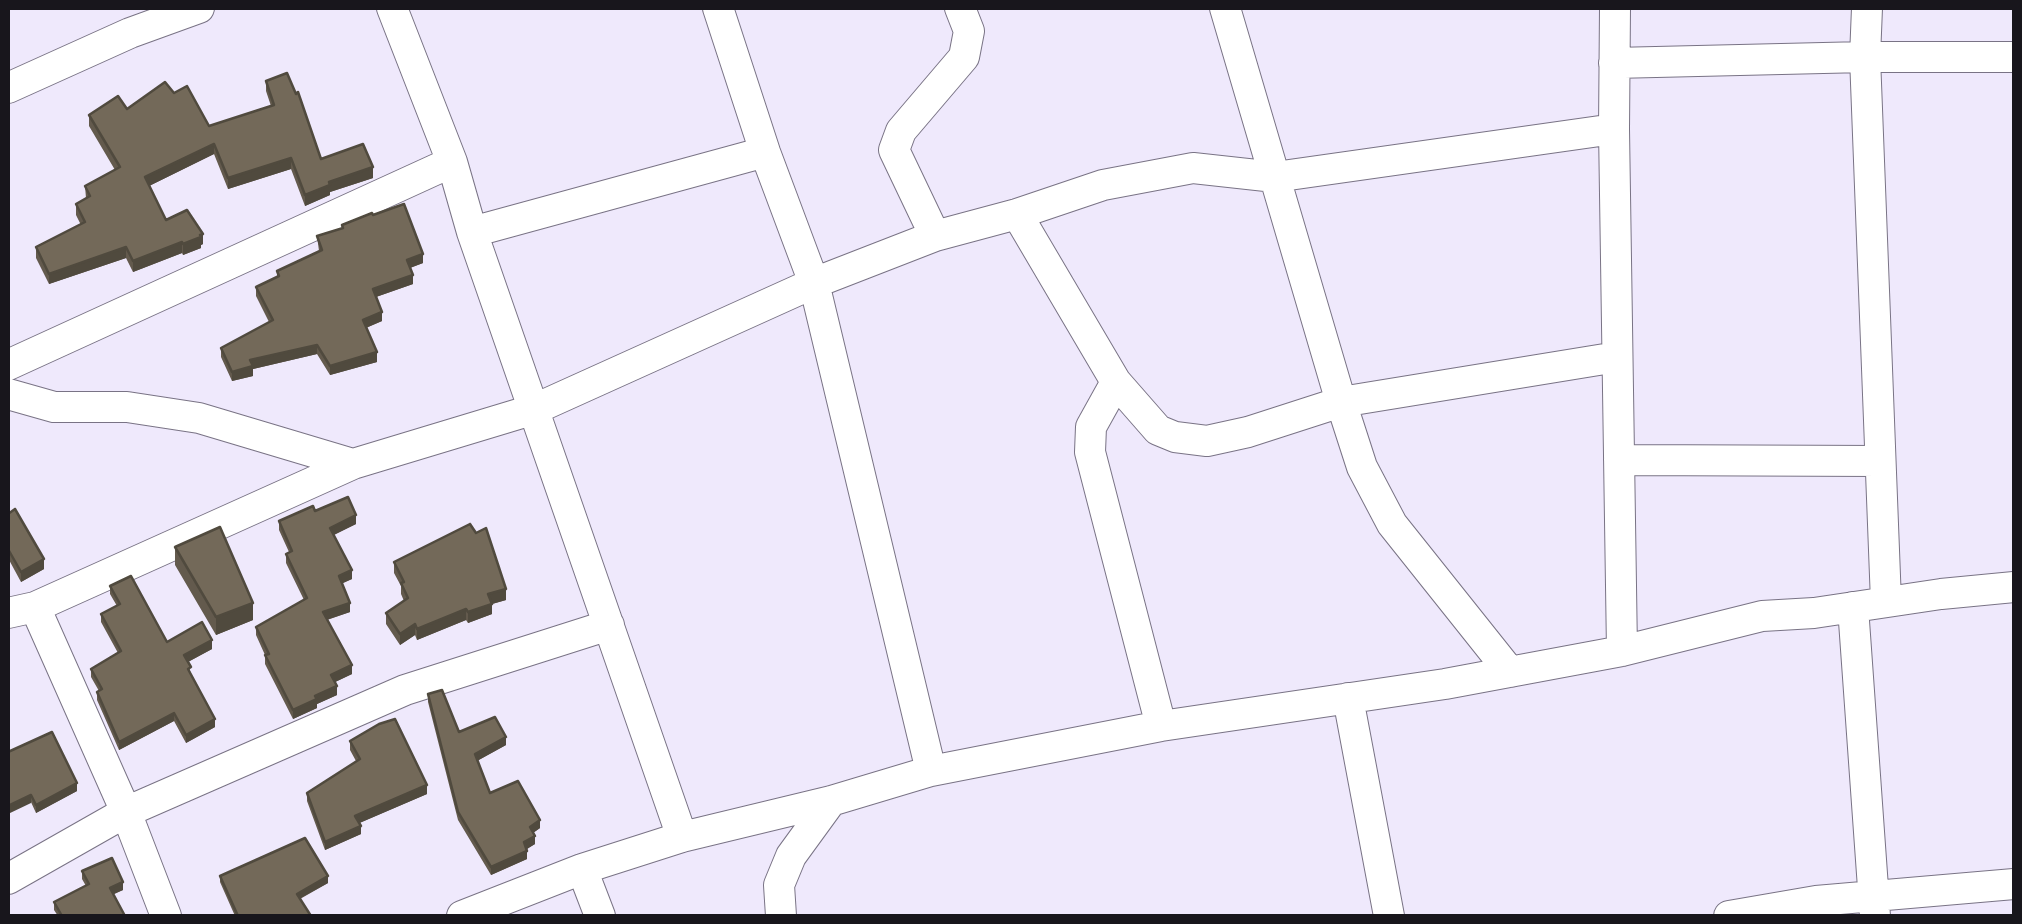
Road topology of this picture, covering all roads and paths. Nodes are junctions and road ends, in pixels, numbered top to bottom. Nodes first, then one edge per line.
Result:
1 (200, 8) edge
2 (387, 8) edge
3 (718, 8) edge
4 (960, 8) edge
5 (1225, 8) edge
6 (1615, 8) edge
7 (1866, 8) edge
8 (1865, 57) junction
9 (2014, 57) edge
10 (1614, 63) junction
11 (8, 88) edge
12 (1614, 129) junction
13 (766, 152) junction
14 (452, 162) junction
15 (1275, 178) junction
16 (1017, 214) junction
17 (472, 232) junction
18 (934, 236) junction
19 (814, 283) junction
20 (1618, 356) junction
21 (8, 365) edge
22 (1116, 382) junction
23 (8, 394) edge
24 (1341, 402) junction
25 (535, 409) junction
26 (1619, 460) junction
27 (1880, 461) junction
28 (353, 464) junction
29 (2014, 587) edge
30 (1886, 602) junction
31 (1853, 607) junction
32 (21, 610) edge
33 (609, 625) junction
34 (1622, 651) junction
35 (1510, 672) junction
36 (1348, 698) junction
37 (1161, 726) junction
38 (932, 771) junction
39 (831, 801) junction
40 (126, 812) junction
41 (682, 837) junction
42 (582, 868) junction
43 (8, 879) edge
44 (2014, 884) edge
45 (1874, 906) edge
46 (166, 916) edge
47 (462, 916) edge
48 (600, 916) edge
49 (782, 916) edge
50 (1388, 916) edge
51 (1729, 916) edge

1 - 11 street
2 - 14 street
3 - 13 street
4 - 18 street
5 - 15 street
6 - 10 street
7 - 8 street
8 - 9 street
8 - 10 street
8 - 27 street
10 - 12 street
12 - 15 street
12 - 20 street
13 - 17 street
13 - 19 street
14 - 17 street
14 - 21 street
15 - 16 street
15 - 24 street
16 - 18 street
16 - 22 street
17 - 25 street
18 - 19 street
19 - 25 street
19 - 38 street
20 - 24 street
20 - 26 street
22 - 24 street
22 - 37 street
23 - 28 street
24 - 35 street
25 - 28 street
25 - 33 street
26 - 27 street
26 - 34 street
27 - 30 street
28 - 32 street
29 - 30 street
30 - 31 street
31 - 34 street
31 - 45 street
32 - 40 street
33 - 40 street
33 - 41 street
34 - 35 street
35 - 36 street
36 - 37 street
36 - 50 street
37 - 38 street
38 - 39 street
39 - 41 street
39 - 49 street
40 - 43 street
40 - 46 street
41 - 42 street
42 - 47 street
42 - 48 street
44 - 45 street
45 - 51 street

